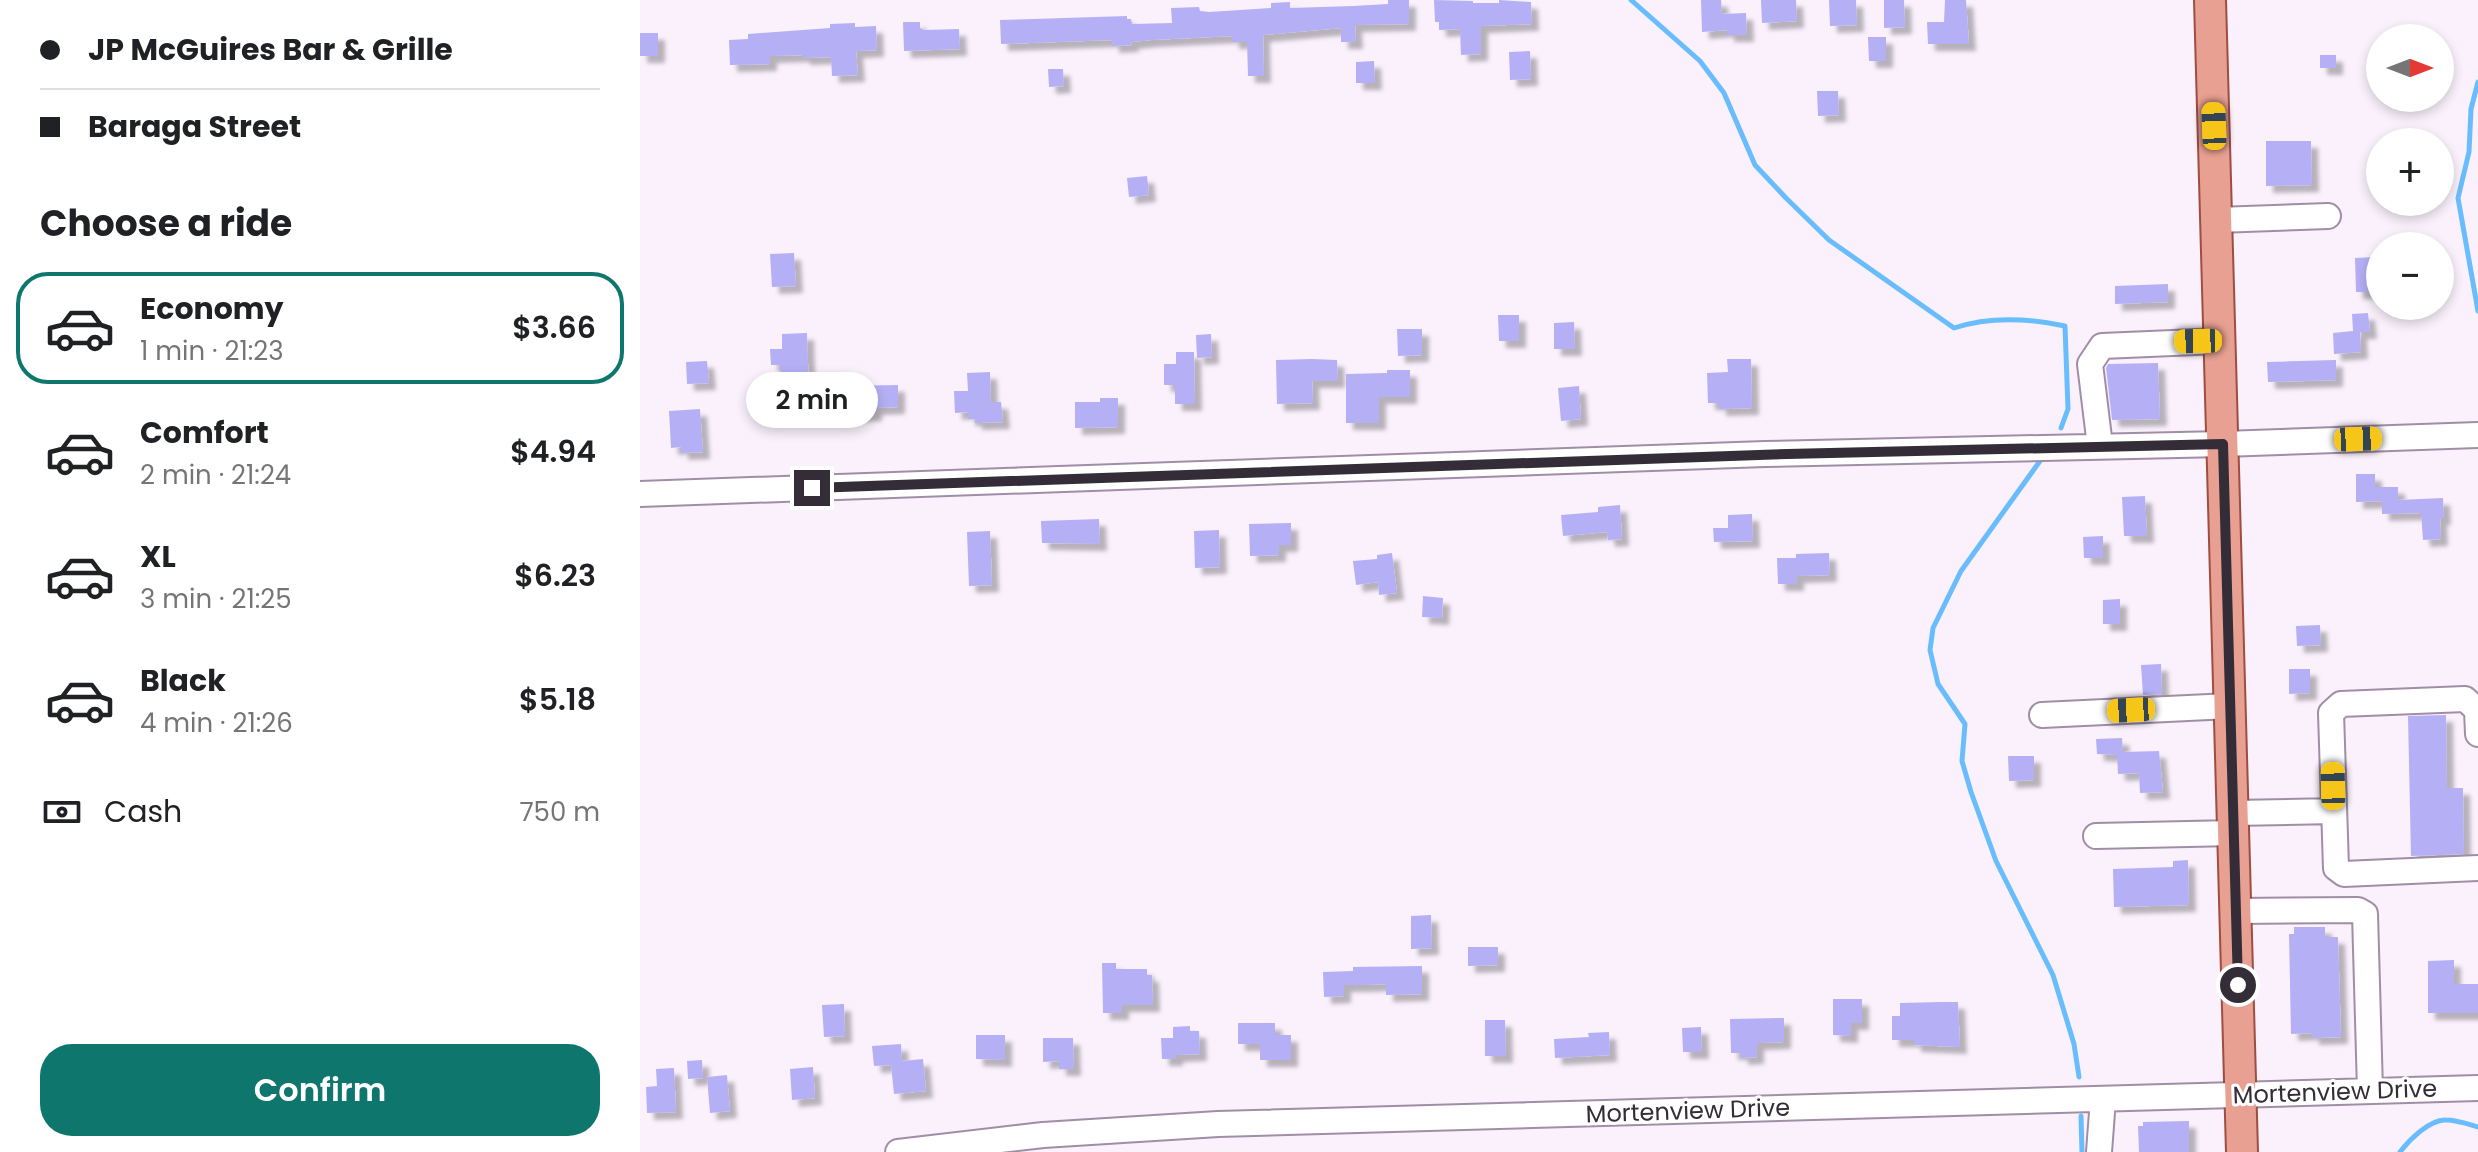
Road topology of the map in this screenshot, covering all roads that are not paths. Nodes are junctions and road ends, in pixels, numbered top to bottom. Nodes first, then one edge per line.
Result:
1 (2210, 0) edge
2 (2328, 216) dead end
3 (2217, 220) junction
4 (2220, 341) junction
5 (2478, 435) edge
6 (2223, 444) junction
7 (2100, 446) junction
8 (640, 494) edge
9 (2230, 706) junction
10 (2042, 715) dead end
11 (2478, 734) edge
12 (2334, 811) junction
13 (2233, 823) junction
14 (2096, 836) dead end
15 (2478, 868) edge
16 (2236, 911) junction
17 (2478, 1088) edge
18 (2370, 1090) junction
19 (2241, 1096) junction
20 (2103, 1099) junction
21 (898, 1152) edge
22 (2099, 1152) edge
23 (2242, 1152) edge

1 - 3 main road
2 - 3 street
3 - 4 main road
4 - 6 main road
4 - 7 street
5 - 6 street
6 - 7 street
6 - 9 main road
7 - 8 street
9 - 10 street
9 - 13 main road
11 - 12 street
12 - 13 street
12 - 15 street
13 - 14 street
13 - 16 main road
16 - 18 street
16 - 19 main road
17 - 18 street, Mortenview Drive
18 - 19 street, Mortenview Drive
19 - 20 street, Mortenview Drive
19 - 23 main road
20 - 21 street, Mortenview Drive
20 - 22 street

